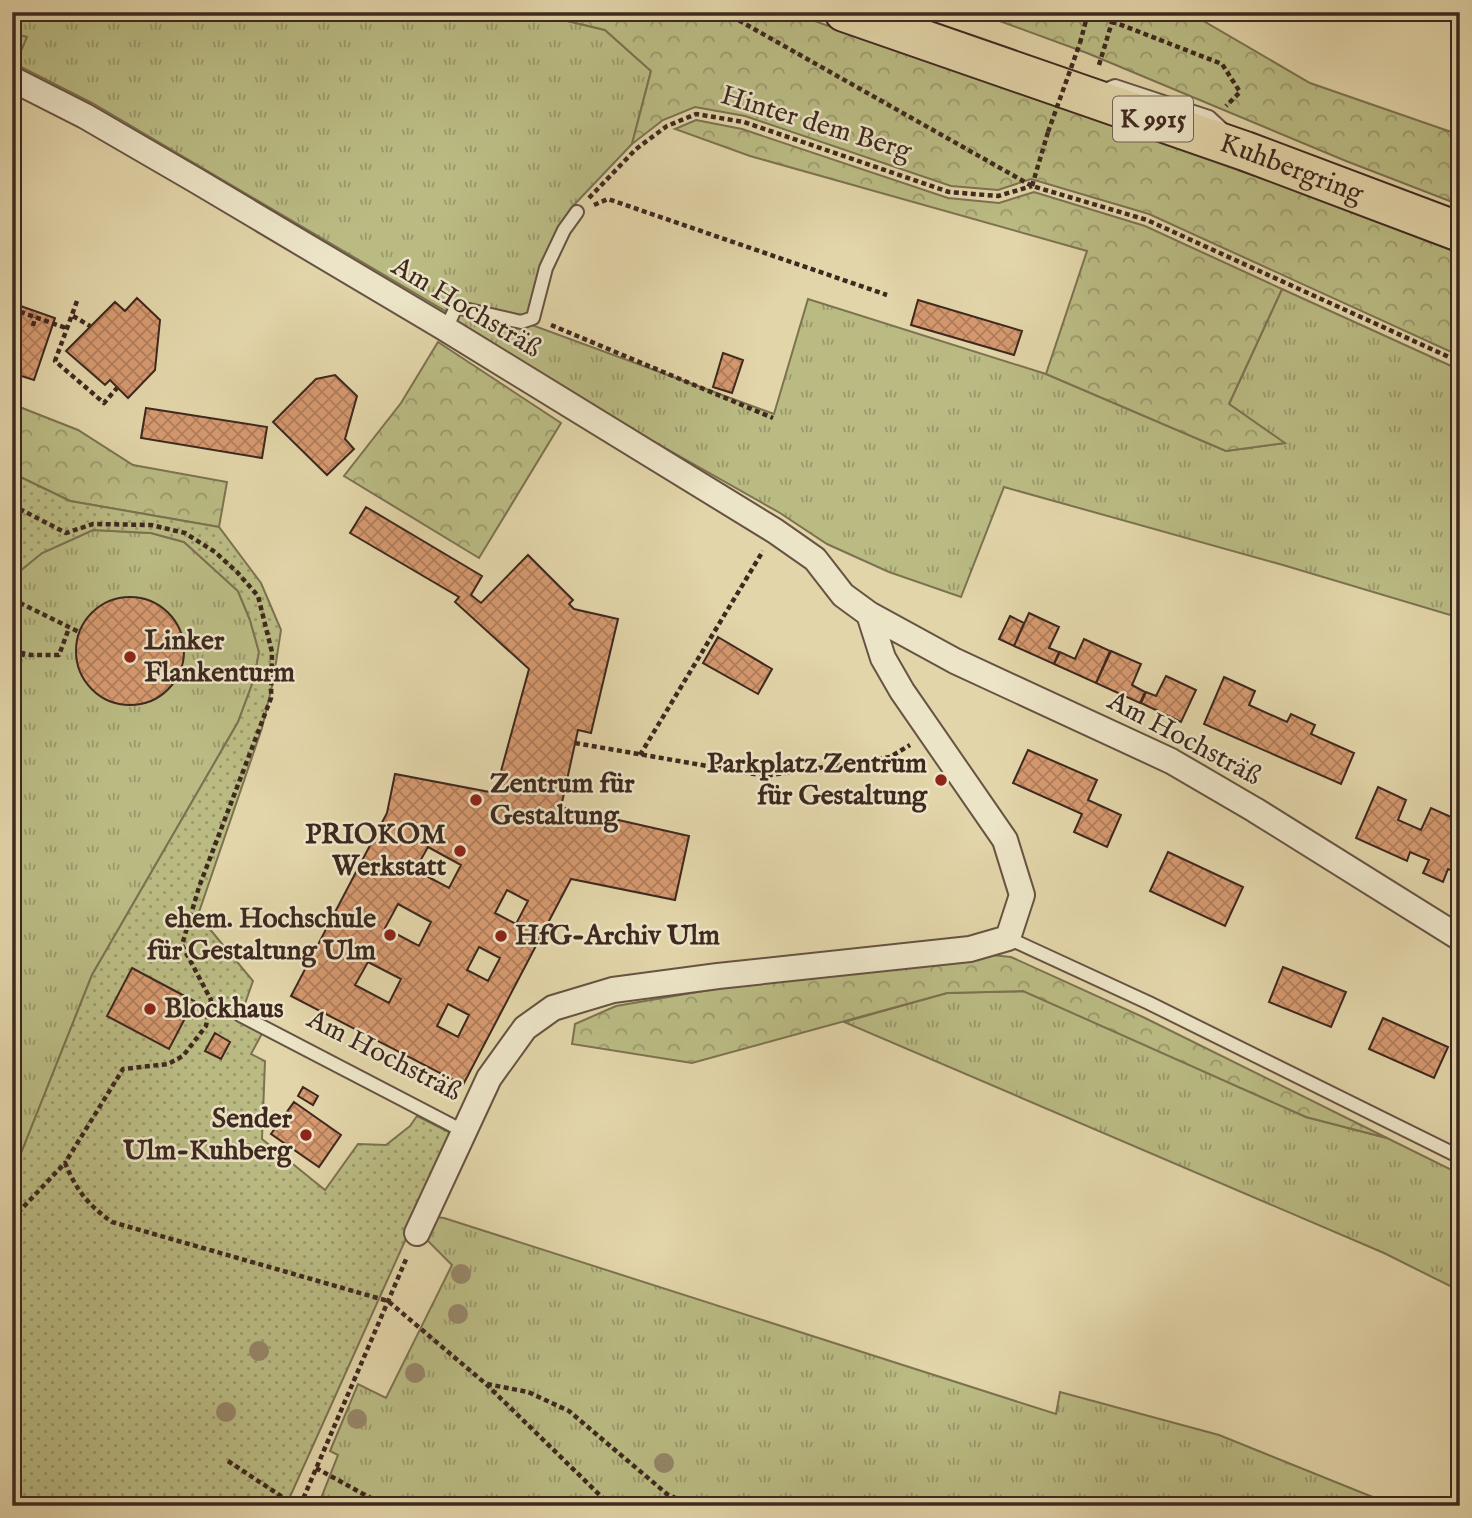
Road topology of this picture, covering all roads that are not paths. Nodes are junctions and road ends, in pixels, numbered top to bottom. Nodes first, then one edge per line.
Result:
1 (844, 12) edge
2 (12, 79) edge
3 (577, 212) road end
4 (1460, 232) edge
5 (446, 329) junction
6 (869, 614) junction
7 (1460, 937) edge
8 (1008, 938) junction
9 (240, 1015) dead end
10 (464, 1131) junction
11 (1460, 1157) edge
12 (417, 1233) road end

1 - 4 main road, Kuhbergring / K 9915
2 - 5 street, Am Hochsträß
3 - 5 lane
5 - 6 street, Am Hochsträß
6 - 7 street, Am Hochsträß
6 - 8 street
8 - 10 street, Am Hochsträß
8 - 11 lane
9 - 10 lane, Am Hochsträß
10 - 12 street, Am Hochsträß

